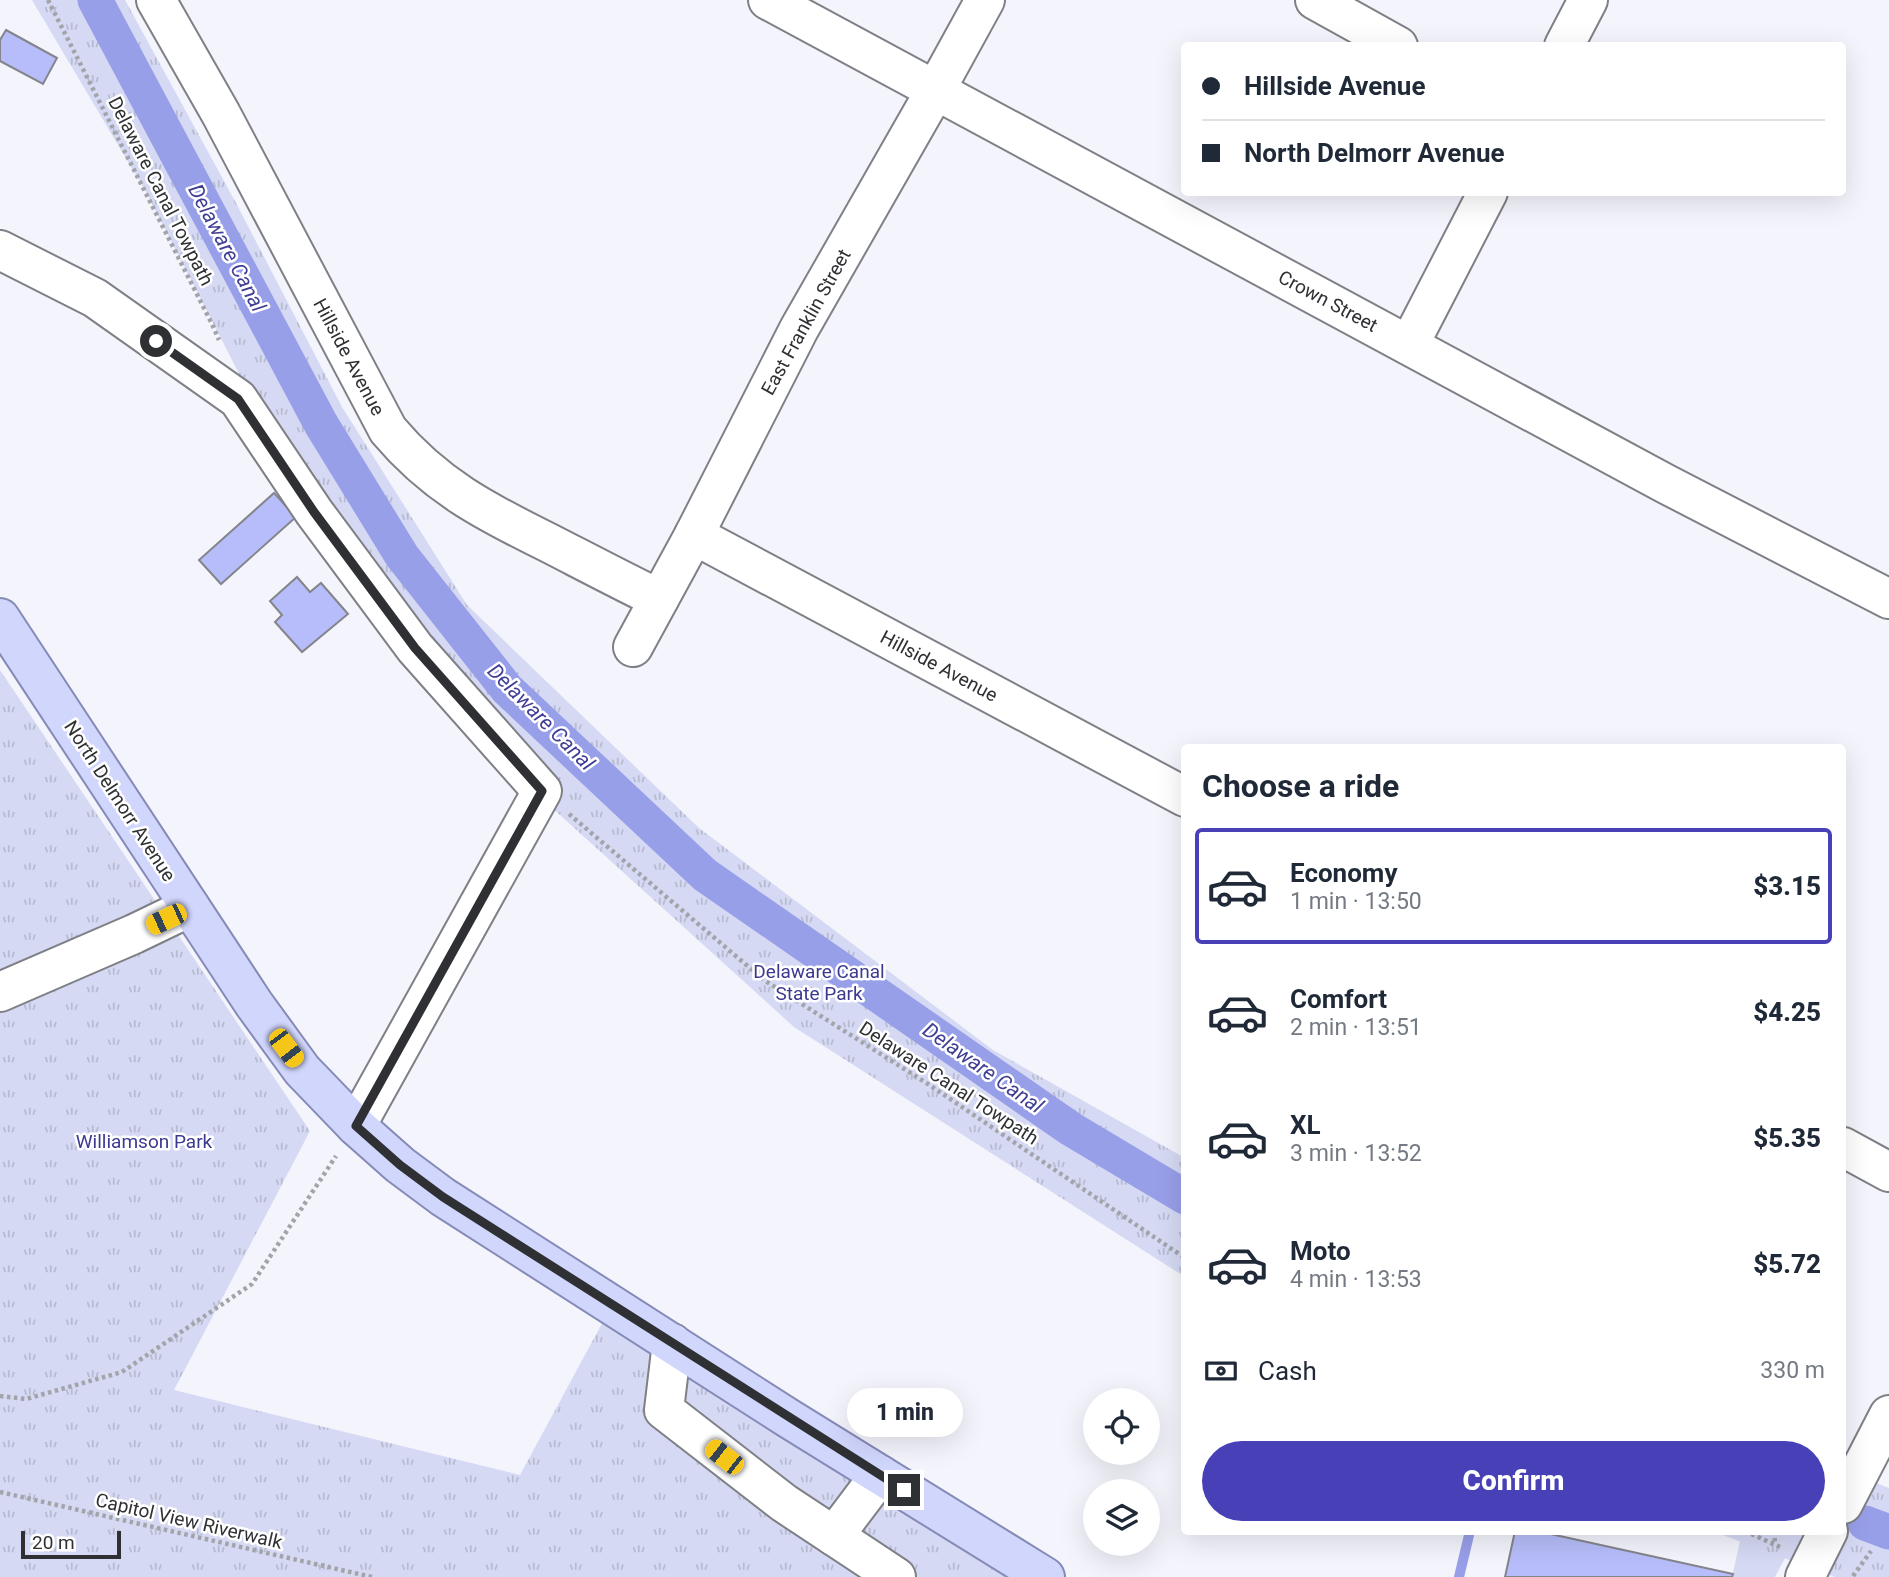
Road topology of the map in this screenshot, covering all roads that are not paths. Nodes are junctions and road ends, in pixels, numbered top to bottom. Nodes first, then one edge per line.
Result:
1 (156, 0) edge
2 (768, 0) edge
3 (985, 0) edge
4 (1316, 0) edge
5 (1588, 0) edge
6 (1391, 42) edge
7 (1566, 42) edge
8 (936, 91) junction
9 (1486, 196) edge
10 (0, 250) edge
11 (1409, 345) junction
12 (694, 535) junction
13 (659, 599) junction
14 (1889, 599) edge
15 (0, 618) edge
16 (633, 647) dead end
17 (1181, 795) edge
18 (190, 907) junction
19 (0, 992) edge
20 (356, 1126) junction
21 (1846, 1149) edge
22 (1889, 1172) edge
23 (671, 1343) junction
24 (1889, 1415) edge
25 (880, 1475) junction
26 (1846, 1498) edge
27 (1826, 1535) edge
28 (834, 1536) junction
29 (896, 1577) edge
30 (1045, 1577) edge
31 (1805, 1577) edge

1 - 13 street, Hillside Avenue
2 - 8 street, Crown Street
3 - 8 street, East Franklin Street
4 - 6 street
5 - 7 street
8 - 11 street, Crown Street
8 - 12 street, East Franklin Street
9 - 11 street
10 - 20 street
11 - 14 street, Crown Street
12 - 13 street, East Franklin Street
12 - 17 street, Hillside Avenue
13 - 16 street, East Franklin Street
15 - 18 main road, North Delmorr Avenue
18 - 19 street
18 - 20 main road, North Delmorr Avenue
20 - 23 main road, North Delmorr Avenue
21 - 22 street
23 - 25 main road, North Delmorr Avenue
23 - 28 street
24 - 26 street
25 - 28 street
25 - 30 main road, North Delmorr Avenue
27 - 31 street
28 - 29 street

